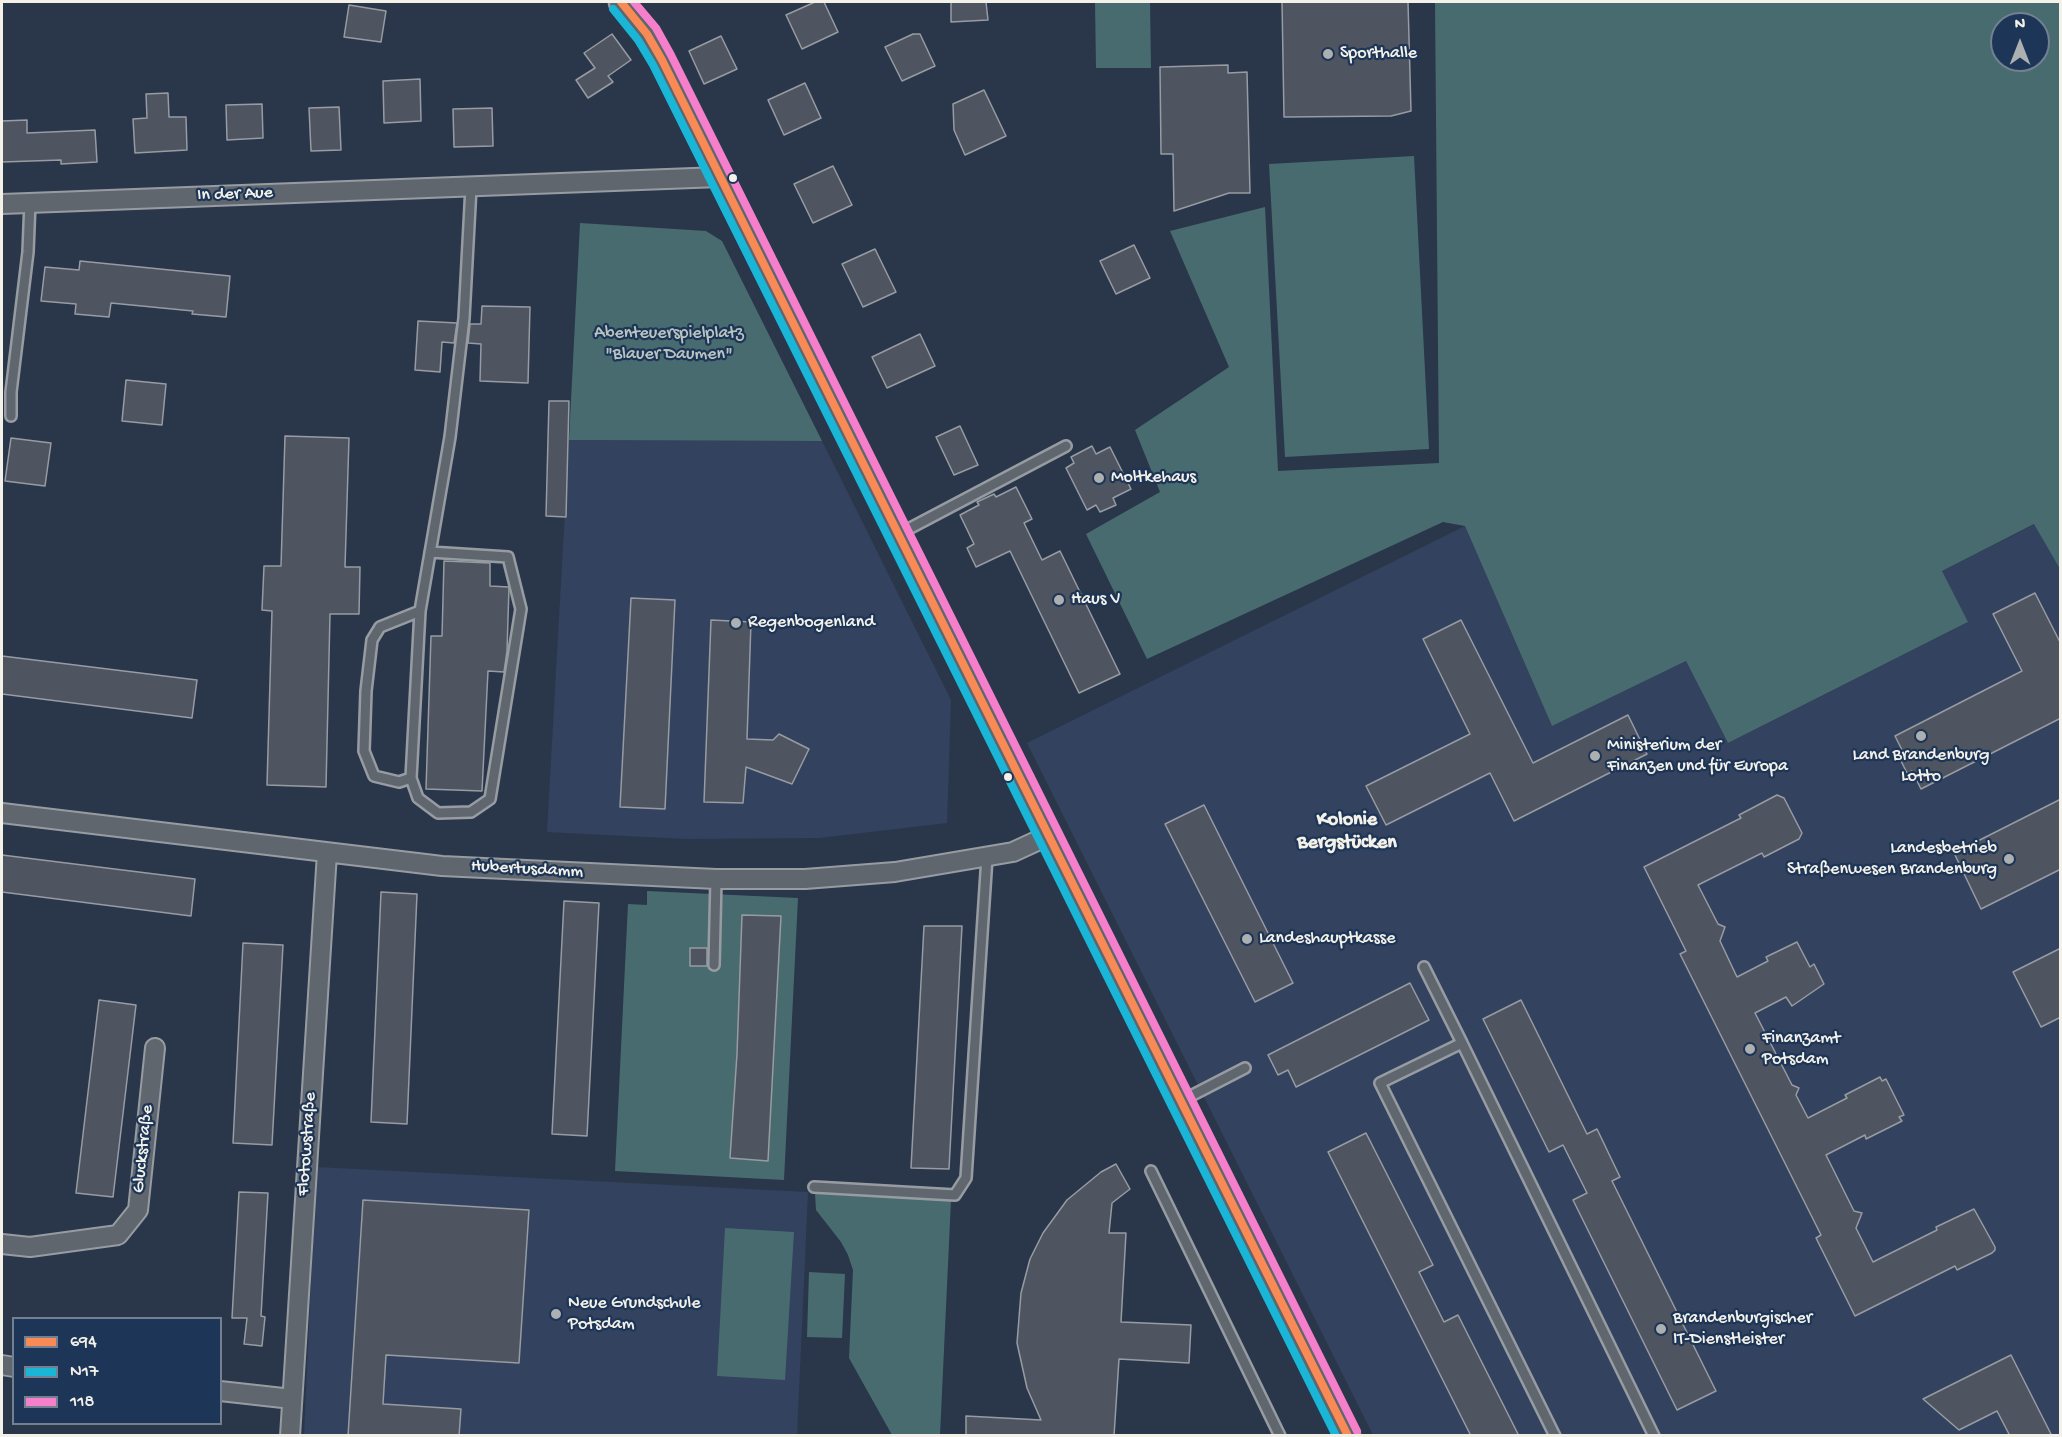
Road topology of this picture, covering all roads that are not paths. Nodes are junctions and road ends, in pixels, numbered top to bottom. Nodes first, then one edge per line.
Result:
1 (621, 2) edge
2 (720, 177) junction
3 (471, 187) junction
4 (30, 202) junction
5 (2, 204) edge
6 (11, 416) dead end
7 (1066, 446) dead end
8 (899, 534) junction
9 (430, 552) junction
10 (420, 611) junction
11 (411, 778) junction
12 (2, 813) edge
13 (1050, 835) junction
14 (327, 854) junction
15 (987, 857) junction
16 (716, 879) junction
17 (714, 965) dead end
18 (1424, 967) dead end
19 (1462, 1043) junction
20 (155, 1047) dead end
21 (1245, 1068) dead end
22 (1180, 1101) junction
23 (1151, 1171) dead end
24 (814, 1187) dead end
25 (2, 1244) edge
26 (222, 1391) edge
27 (292, 1399) junction
28 (290, 1436) edge
29 (1280, 1436) edge
30 (1348, 1436) edge
31 (1555, 1436) edge
32 (1654, 1436) edge

1 - 2 street
2 - 3 street, In der Aue
2 - 8 street
3 - 4 street, In der Aue
3 - 9 lane
4 - 5 street, In der Aue
4 - 6 lane
7 - 8 lane
8 - 13 street
9 - 10 lane
9 - 11 lane
10 - 11 lane
10 - 11 lane
12 - 14 street, Hubertusdamm
13 - 15 street, Hubertusdamm
13 - 22 street
14 - 16 street, Hubertusdamm
14 - 27 street, Flotowstraße
15 - 16 street, Hubertusdamm
15 - 24 lane
16 - 17 lane
18 - 19 lane
19 - 31 lane
19 - 32 lane
20 - 25 street, Gluckstraße
21 - 22 lane
22 - 30 street
23 - 29 lane
26 - 27 street
27 - 28 street, Flotowstraße

